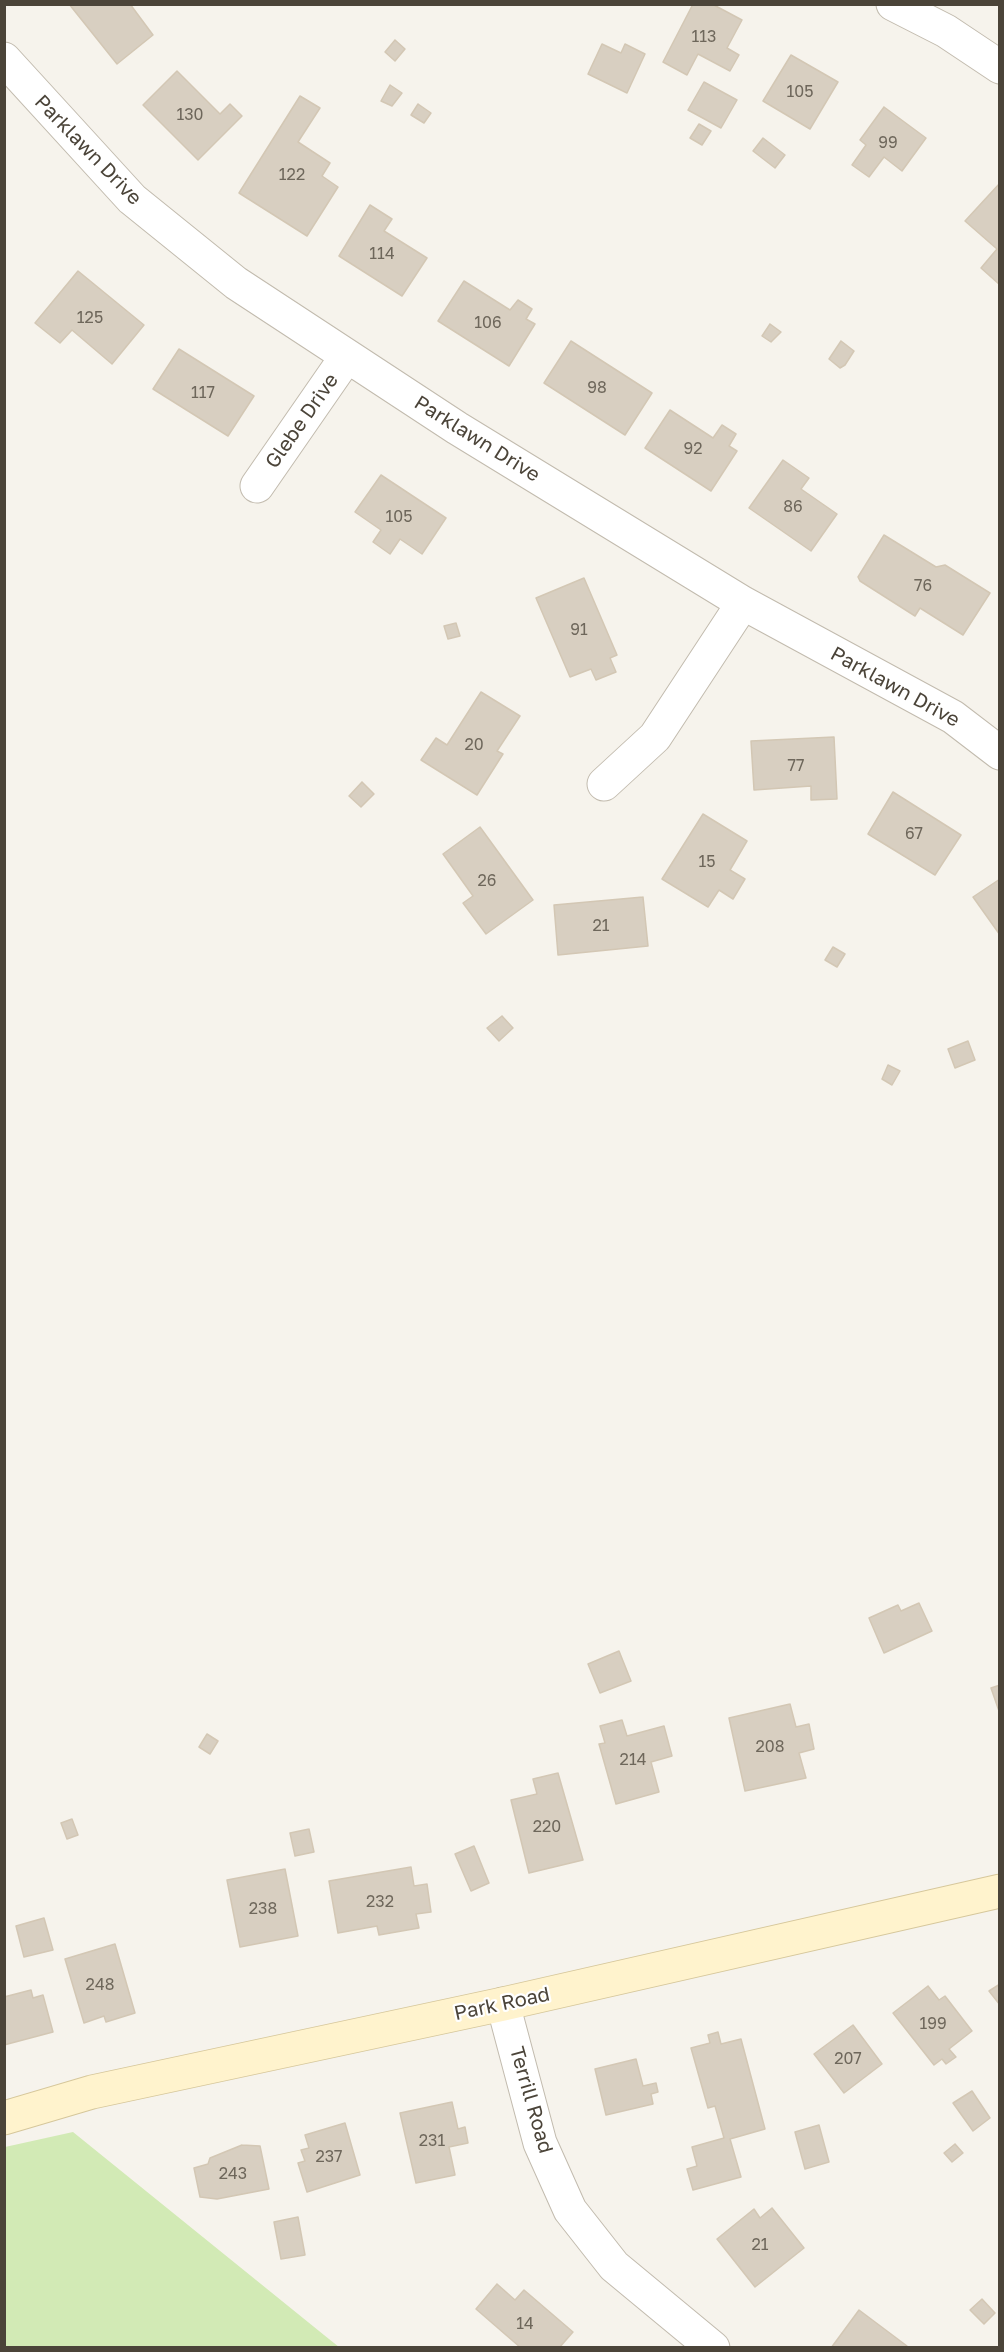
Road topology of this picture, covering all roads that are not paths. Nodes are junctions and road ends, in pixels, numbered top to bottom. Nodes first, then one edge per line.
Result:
1 (893, 4) edge
2 (4, 59) edge
3 (999, 68) edge
4 (347, 356) junction
5 (257, 486) dead end
6 (742, 603) junction
7 (999, 753) edge
8 (604, 784) dead end
9 (999, 1891) edge
10 (503, 2004) junction
11 (4, 2118) edge
12 (713, 2348) edge

1 - 3 street
2 - 4 street, Parklawn Drive
4 - 5 street, Glebe Drive
4 - 6 street, Parklawn Drive
6 - 7 street, Parklawn Drive
6 - 8 street
9 - 10 main road, Park Road
10 - 11 main road, Park Road
10 - 12 street, Terrill Road

